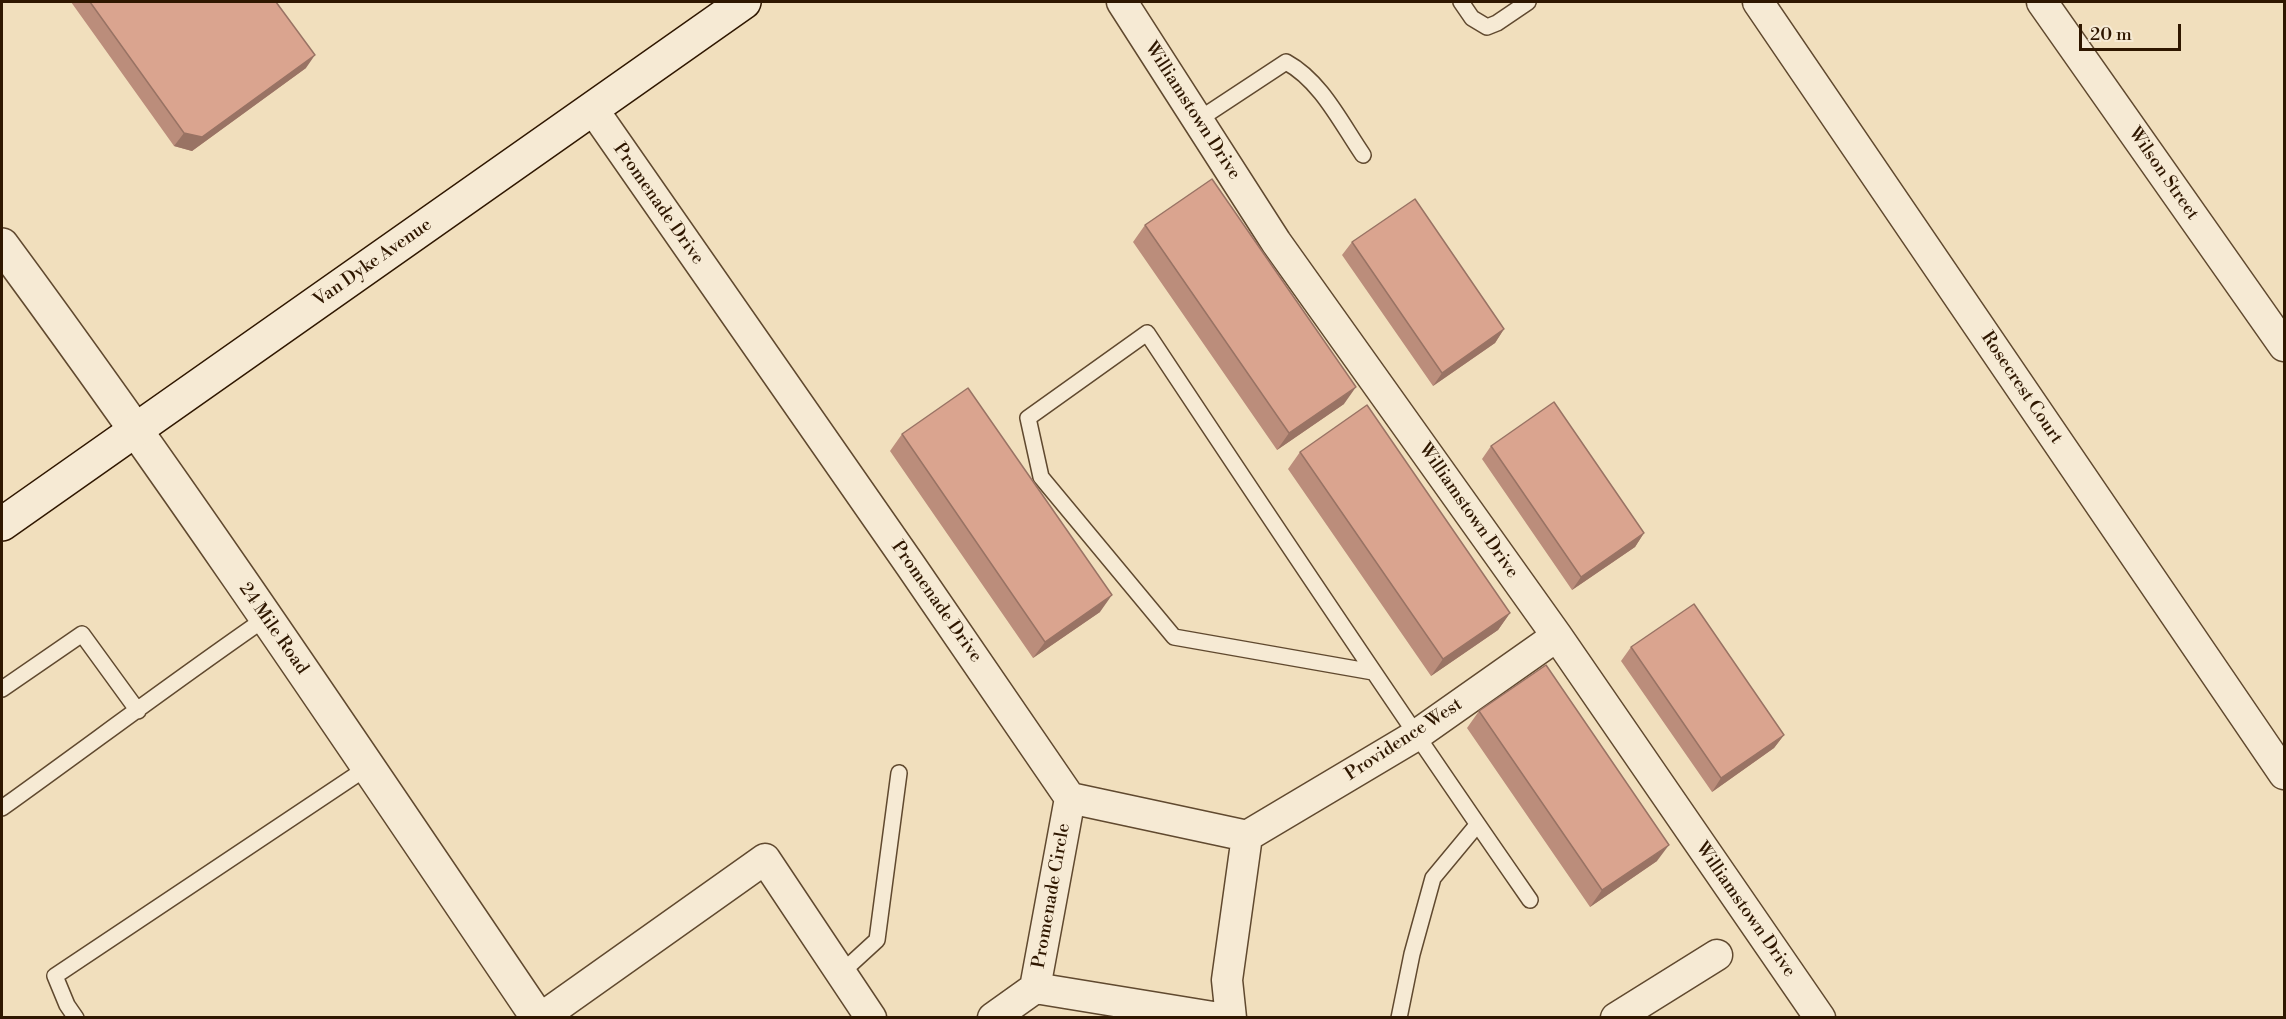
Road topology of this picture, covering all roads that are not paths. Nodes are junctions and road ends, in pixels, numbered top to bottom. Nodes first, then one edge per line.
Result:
1 (744, 2) edge
2 (1122, 2) edge
3 (1461, 2) edge
4 (1528, 2) edge
5 (1758, 2) edge
6 (2043, 2) edge
7 (592, 108) junction
8 (1198, 120) junction
9 (1363, 155) dead end
10 (2, 245) edge
11 (2284, 346) edge
12 (136, 430) junction
13 (2, 524) edge
14 (266, 618) junction
15 (1557, 636) junction
16 (1373, 672) junction
17 (2, 689) edge
18 (138, 711) junction
19 (1415, 736) junction
20 (368, 767) junction
21 (899, 773) dead end
22 (2284, 774) edge
23 (1070, 798) junction
24 (2, 808) edge
25 (1477, 825) junction
26 (1247, 836) junction
27 (1530, 900) dead end
28 (1717, 955) dead end
29 (841, 973) junction
30 (1035, 988) junction
31 (76, 1017) edge
32 (539, 1017) edge
33 (871, 1017) edge
34 (993, 1017) edge
35 (1219, 1017) edge
36 (1231, 1017) edge
37 (1399, 1017) edge
38 (1616, 1017) edge
39 (1820, 1017) edge

1 - 7 street, Van Dyke Avenue
2 - 8 street, Williamstown Drive
3 - 4 lane
5 - 22 street, Rosecrest Court
6 - 11 street, Wilson Street
7 - 12 street, Van Dyke Avenue
7 - 23 street, Promenade Drive
8 - 9 lane
8 - 15 street, Williamstown Drive
10 - 12 street, 24 Mile Road
12 - 13 street, Van Dyke Avenue
12 - 14 street, 24 Mile Road
14 - 18 lane
14 - 20 street, 24 Mile Road
15 - 19 street, Providence West
15 - 39 street, Williamstown Drive
16 - 16 lane
16 - 19 lane
17 - 18 lane
18 - 24 lane
19 - 25 lane
19 - 26 street, Providence West
20 - 31 lane
20 - 32 street, 24 Mile Road
21 - 29 lane
23 - 26 street
23 - 30 street, Promenade Circle
25 - 27 lane
25 - 37 lane
26 - 36 street
28 - 38 street
29 - 32 street
29 - 33 street
30 - 34 street
30 - 35 street, Promenade Circle

